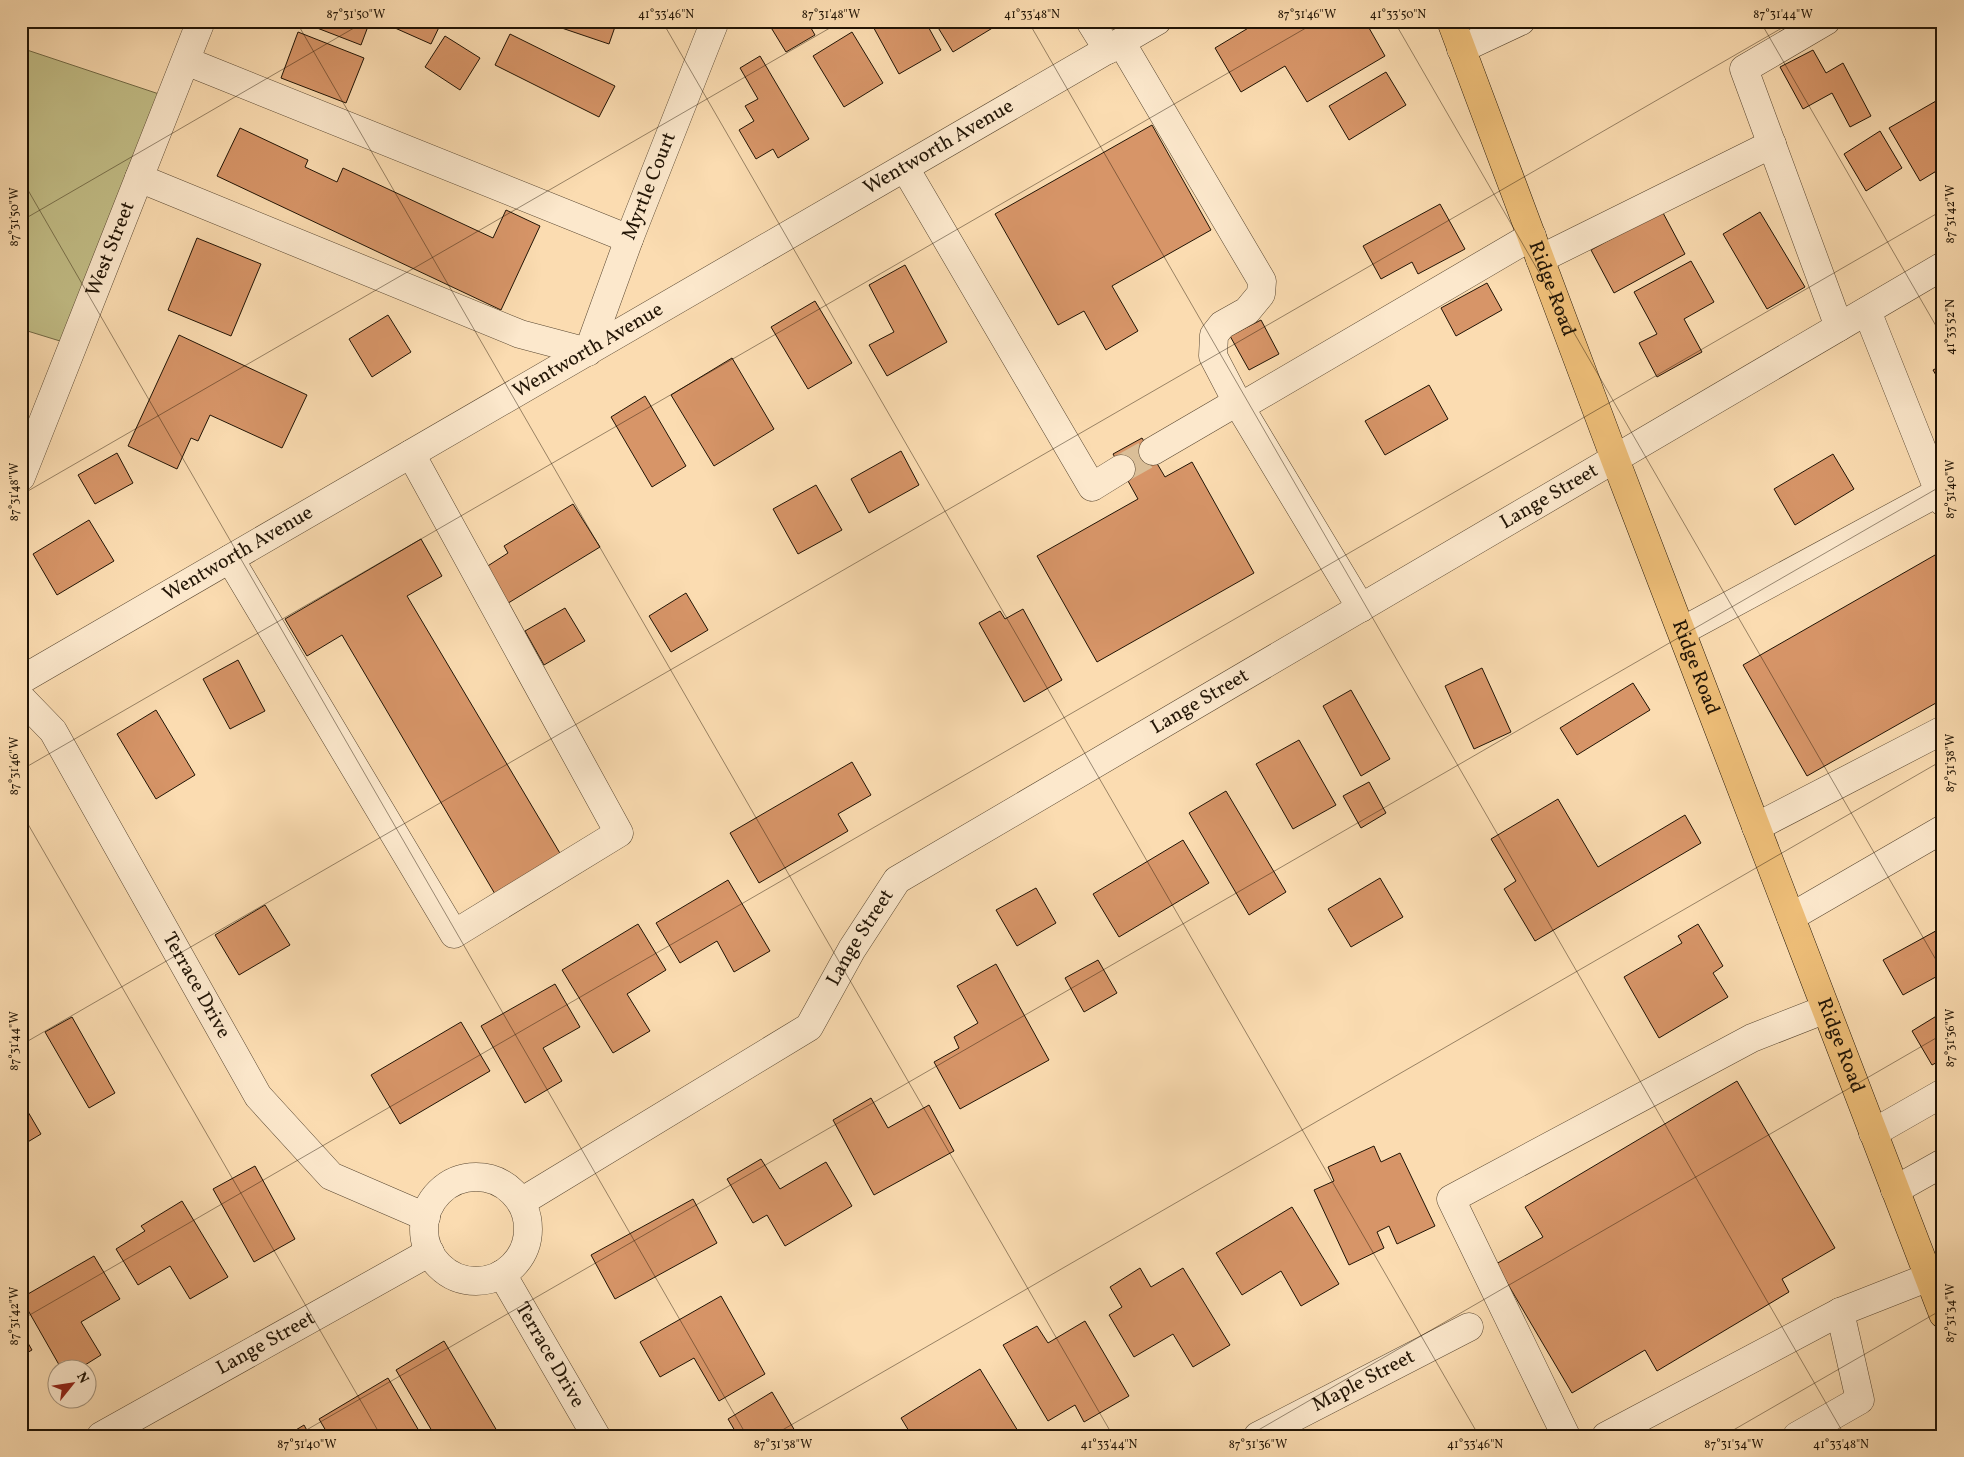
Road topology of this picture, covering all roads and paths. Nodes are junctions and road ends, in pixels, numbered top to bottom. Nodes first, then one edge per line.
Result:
1 (201, 21) edge
2 (1090, 21) edge
3 (1157, 21) edge
4 (1451, 21) edge
5 (1521, 21) edge
6 (1826, 21) edge
7 (708, 23) edge
8 (1114, 46) junction
9 (1461, 49) junction
10 (186, 61) junction
11 (1772, 144) junction
12 (905, 168) junction
13 (139, 178) junction
14 (629, 239) junction
15 (1536, 248) junction
16 (1943, 266) edge
17 (1867, 311) junction
18 (1839, 327) junction
19 (588, 352) junction
20 (1239, 404) junction
21 (1153, 451) tunnel mouth
22 (411, 454) junction
23 (1614, 459) junction
24 (1121, 469) tunnel mouth
25 (21, 477) edge
26 (1941, 497) edge
27 (230, 559) junction
28 (1361, 608) junction
29 (1682, 631) junction
30 (21, 680) edge
31 (21, 698) edge
32 (1943, 730) edge
33 (1756, 827) junction
34 (1943, 829) edge
35 (1790, 917) junction
36 (1826, 1009) junction
37 (1943, 1093) edge
38 (1873, 1133) junction
39 (1943, 1163) edge
40 (1895, 1190) junction
41 (521, 1202) junction
42 (426, 1217) junction
43 (430, 1252) junction
44 (502, 1274) junction
45 (1929, 1277) junction
46 (1840, 1312) junction
47 (1943, 1314) edge
48 (1470, 1327) dead end
49 (101, 1436) edge
50 (596, 1436) edge
51 (1258, 1436) edge
52 (1566, 1436) edge
53 (1606, 1436) edge
54 (1797, 1436) edge

1 - 10 street, West Street
2 - 8 street
3 - 8 street, Wentworth Avenue
4 - 9 main road, Ridge Road
5 - 9 street
6 - 11 street
7 - 14 street, Myrtle Court
8 - 12 street, Wentworth Avenue
8 - 20 street
9 - 15 main road, Ridge Road
10 - 13 street, West Street
10 - 14 street
11 - 15 street
11 - 18 street
12 - 19 street, Wentworth Avenue
12 - 24 street
13 - 19 street
13 - 25 street, West Street
14 - 19 street, Myrtle Court
15 - 20 street
15 - 23 main road, Ridge Road
16 - 17 street, Lange Street
17 - 18 street, Lange Street
17 - 26 street
18 - 23 street, Lange Street
19 - 22 street, Wentworth Avenue
20 - 21 street
20 - 28 street
22 - 27 street, Wentworth Avenue
22 - 27 street
23 - 28 street, Lange Street
23 - 29 main road, Ridge Road
26 - 29 street
27 - 30 street, Wentworth Avenue
28 - 41 street, Lange Street
29 - 33 main road, Ridge Road
31 - 42 street, Terrace Drive
32 - 33 street
33 - 35 main road, Ridge Road
34 - 35 street
35 - 36 main road, Ridge Road
36 - 38 main road, Ridge Road
36 - 52 street
37 - 38 street
38 - 40 main road, Ridge Road
39 - 40 street
40 - 45 main road, Ridge Road
41 - 42 street
41 - 44 street
42 - 43 street
43 - 44 street
43 - 49 street, Lange Street
44 - 50 street, Terrace Drive
45 - 46 street
45 - 47 main road, Ridge Road
46 - 53 street
46 - 54 street
48 - 51 street, Maple Street

